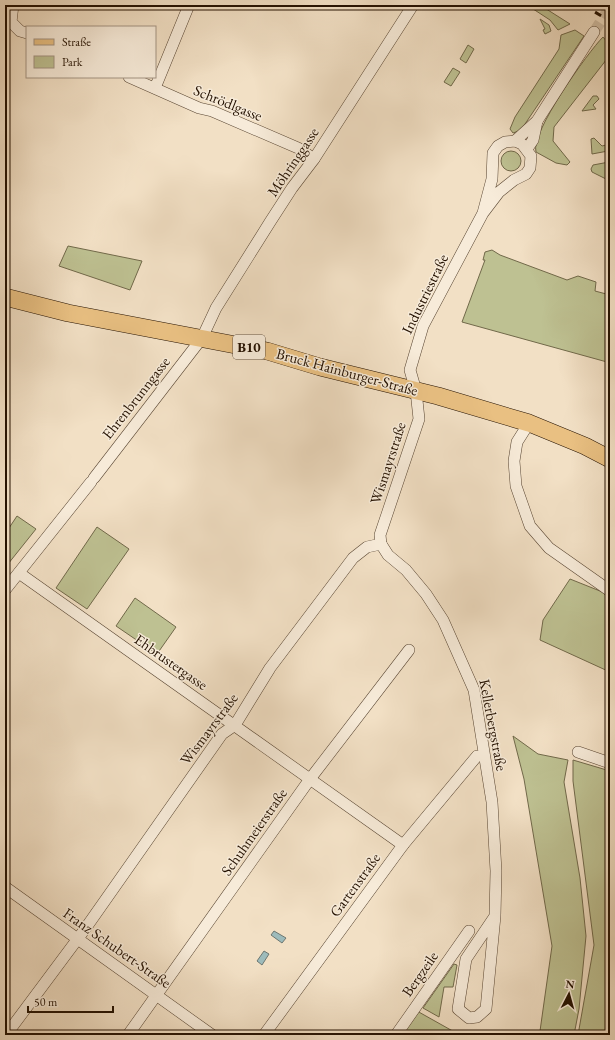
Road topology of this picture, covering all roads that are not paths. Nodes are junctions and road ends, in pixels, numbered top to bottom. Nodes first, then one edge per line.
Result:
1 (13, 5) edge
2 (189, 5) edge
3 (413, 5) edge
4 (8, 26) edge
5 (594, 32) tunnel mouth
6 (26, 33) edge
7 (131, 78) edge
8 (155, 88) junction
9 (537, 121) junction
10 (515, 141) junction
11 (527, 149) junction
12 (314, 159) junction
13 (492, 166) junction
14 (514, 180) junction
15 (483, 213) junction
16 (5, 297) edge
17 (202, 338) junction
18 (416, 391) junction
19 (529, 423) junction
20 (610, 459) edge
21 (381, 544) junction
22 (19, 573) junction
23 (5, 590) edge
24 (610, 591) edge
25 (409, 650) dead end
26 (235, 725) junction
27 (578, 752) dead end
28 (476, 756) dead end
29 (610, 762) edge
30 (310, 779) junction
31 (403, 845) junction
32 (5, 887) edge
33 (495, 916) junction
34 (469, 931) dead end
35 (78, 939) junction
36 (157, 994) junction
37 (6, 1035) edge
38 (128, 1035) edge
39 (212, 1035) edge
40 (264, 1035) edge
41 (396, 1035) edge

1 - 4 street
2 - 8 street
3 - 12 street, Möhringgasse
4 - 6 street
5 - 9 street, Industriestraße
7 - 8 street, Schrödlgasse
8 - 12 street, Schrödlgasse
9 - 10 street, Industriestraße
9 - 11 street, Industriestraße
10 - 11 street
10 - 13 street, Industriestraße
11 - 14 street, Industriestraße
12 - 17 street, Möhringgasse
13 - 14 street
13 - 15 street, Industriestraße
14 - 15 street, Industriestraße
15 - 18 street, Industriestraße
16 - 17 main road, Bruck Hainburger-Straße / B10
17 - 18 main road, Bruck Hainburger-Straße / B10
17 - 22 street, Ehrenbrunngasse
18 - 19 main road, Bruck Hainburger-Straße / B10
18 - 21 street, Wismayrstraße
19 - 20 main road, Bruck Hainburger-Straße / B10
19 - 24 street
21 - 26 street, Wismayrstraße
21 - 33 street, Kellerbergstraße
22 - 23 street, Ehrenbrunngasse
22 - 26 street, Ehbrustergasse
25 - 30 street, Schuhmeierstraße
26 - 30 street, Ehbrustergasse
26 - 35 street, Wismayrstraße
27 - 29 street
28 - 31 street, Gartenstraße
30 - 31 street, Ehbrustergasse
30 - 36 street, Schuhmeierstraße
31 - 40 street, Gartenstraße
32 - 35 street, Franz Schubert-Straße
33 - 33 street, Kellerbergstraße
34 - 41 street, Bergzeile
35 - 36 street, Franz Schubert-Straße
35 - 37 street, Wismayrstraße
36 - 38 street, Schuhmeierstraße
36 - 39 street, Franz Schubert-Straße

